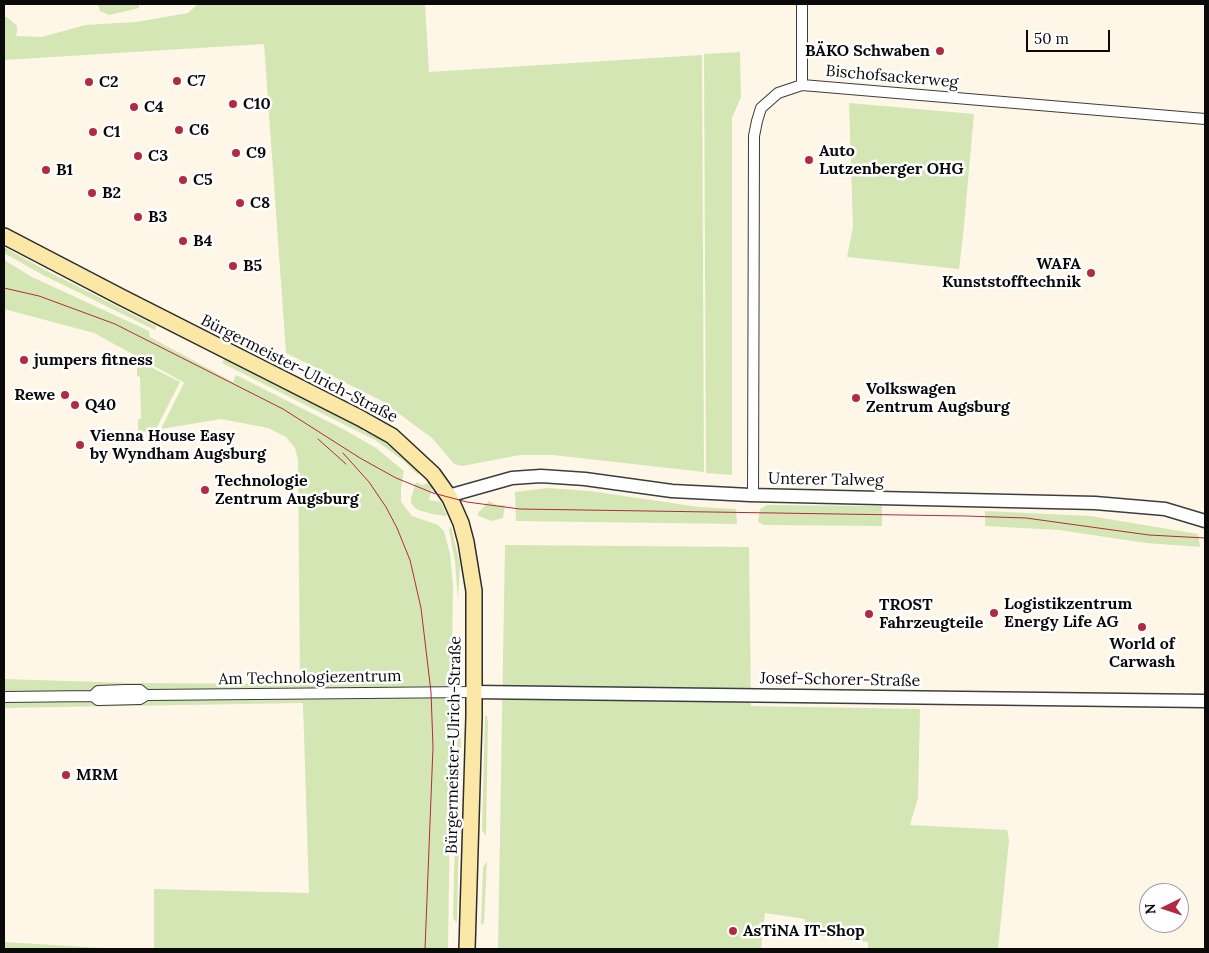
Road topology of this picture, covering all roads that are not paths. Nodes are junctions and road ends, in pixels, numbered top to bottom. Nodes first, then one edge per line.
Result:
1 (802, 4) edge
2 (802, 85) junction
3 (1205, 119) edge
4 (4, 236) edge
5 (753, 495) junction
6 (448, 496) junction
7 (1205, 521) edge
8 (474, 692) junction
9 (4, 697) edge
10 (1205, 701) edge
11 (467, 949) edge

1 - 2 street
2 - 3 street, Bischofsackerweg
2 - 5 street, Bischofsackerweg
4 - 6 main road, Bürgermeister-Ulrich-Straße
5 - 6 street, Unterer Talweg
5 - 7 street, Unterer Talweg
6 - 8 main road, Bürgermeister-Ulrich-Straße
8 - 9 street, Am Technologiezentrum
8 - 10 street, Josef-Schorer-Straße
8 - 11 main road, Bürgermeister-Ulrich-Straße

